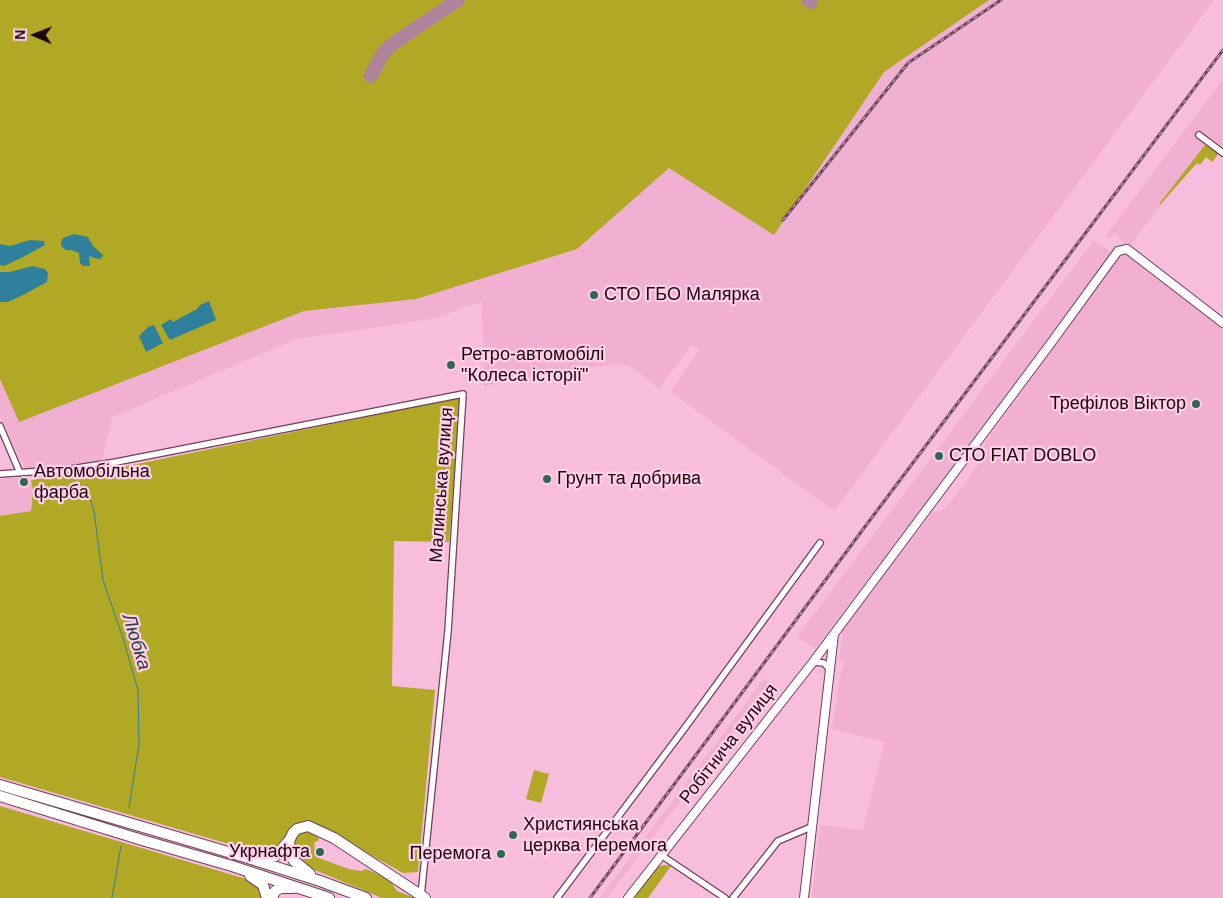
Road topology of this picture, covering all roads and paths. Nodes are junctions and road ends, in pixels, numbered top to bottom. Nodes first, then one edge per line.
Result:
1 (1199, 135) dead end
2 (1223, 153) edge
3 (1223, 323) edge
4 (0, 426) edge
5 (20, 473) junction
6 (0, 474) edge
7 (820, 543) dead end
8 (834, 632) junction
9 (813, 662) junction
10 (830, 670) junction
11 (0, 785) edge
12 (0, 796) edge
13 (811, 827) junction
14 (289, 841) junction
15 (661, 855) junction
16 (245, 857) junction
17 (232, 866) junction
18 (320, 881) junction
19 (301, 888) junction
20 (423, 897) edge
21 (267, 898) edge
22 (272, 898) edge
23 (330, 898) edge
24 (366, 898) edge
25 (557, 898) edge
26 (628, 898) edge
27 (725, 898) edge
28 (733, 898) edge
29 (804, 898) edge

1 - 2 street
3 - 8 street, Робітнича вулиця
4 - 5 street
5 - 6 street, Малинська вулиця
5 - 20 street, Малинська вулиця
7 - 25 street
8 - 9 street, Робітнича вулиця
8 - 10 street
9 - 10 street
9 - 15 street, Робітнича вулиця
10 - 13 street
11 - 16 highway
12 - 17 highway
13 - 28 street
13 - 29 street
14 - 16 highway
14 - 18 highway
14 - 20 highway
15 - 26 street, Робітнича вулиця
15 - 27 street
16 - 18 highway
17 - 19 highway
17 - 21 highway
18 - 24 highway
19 - 22 highway
19 - 23 highway

